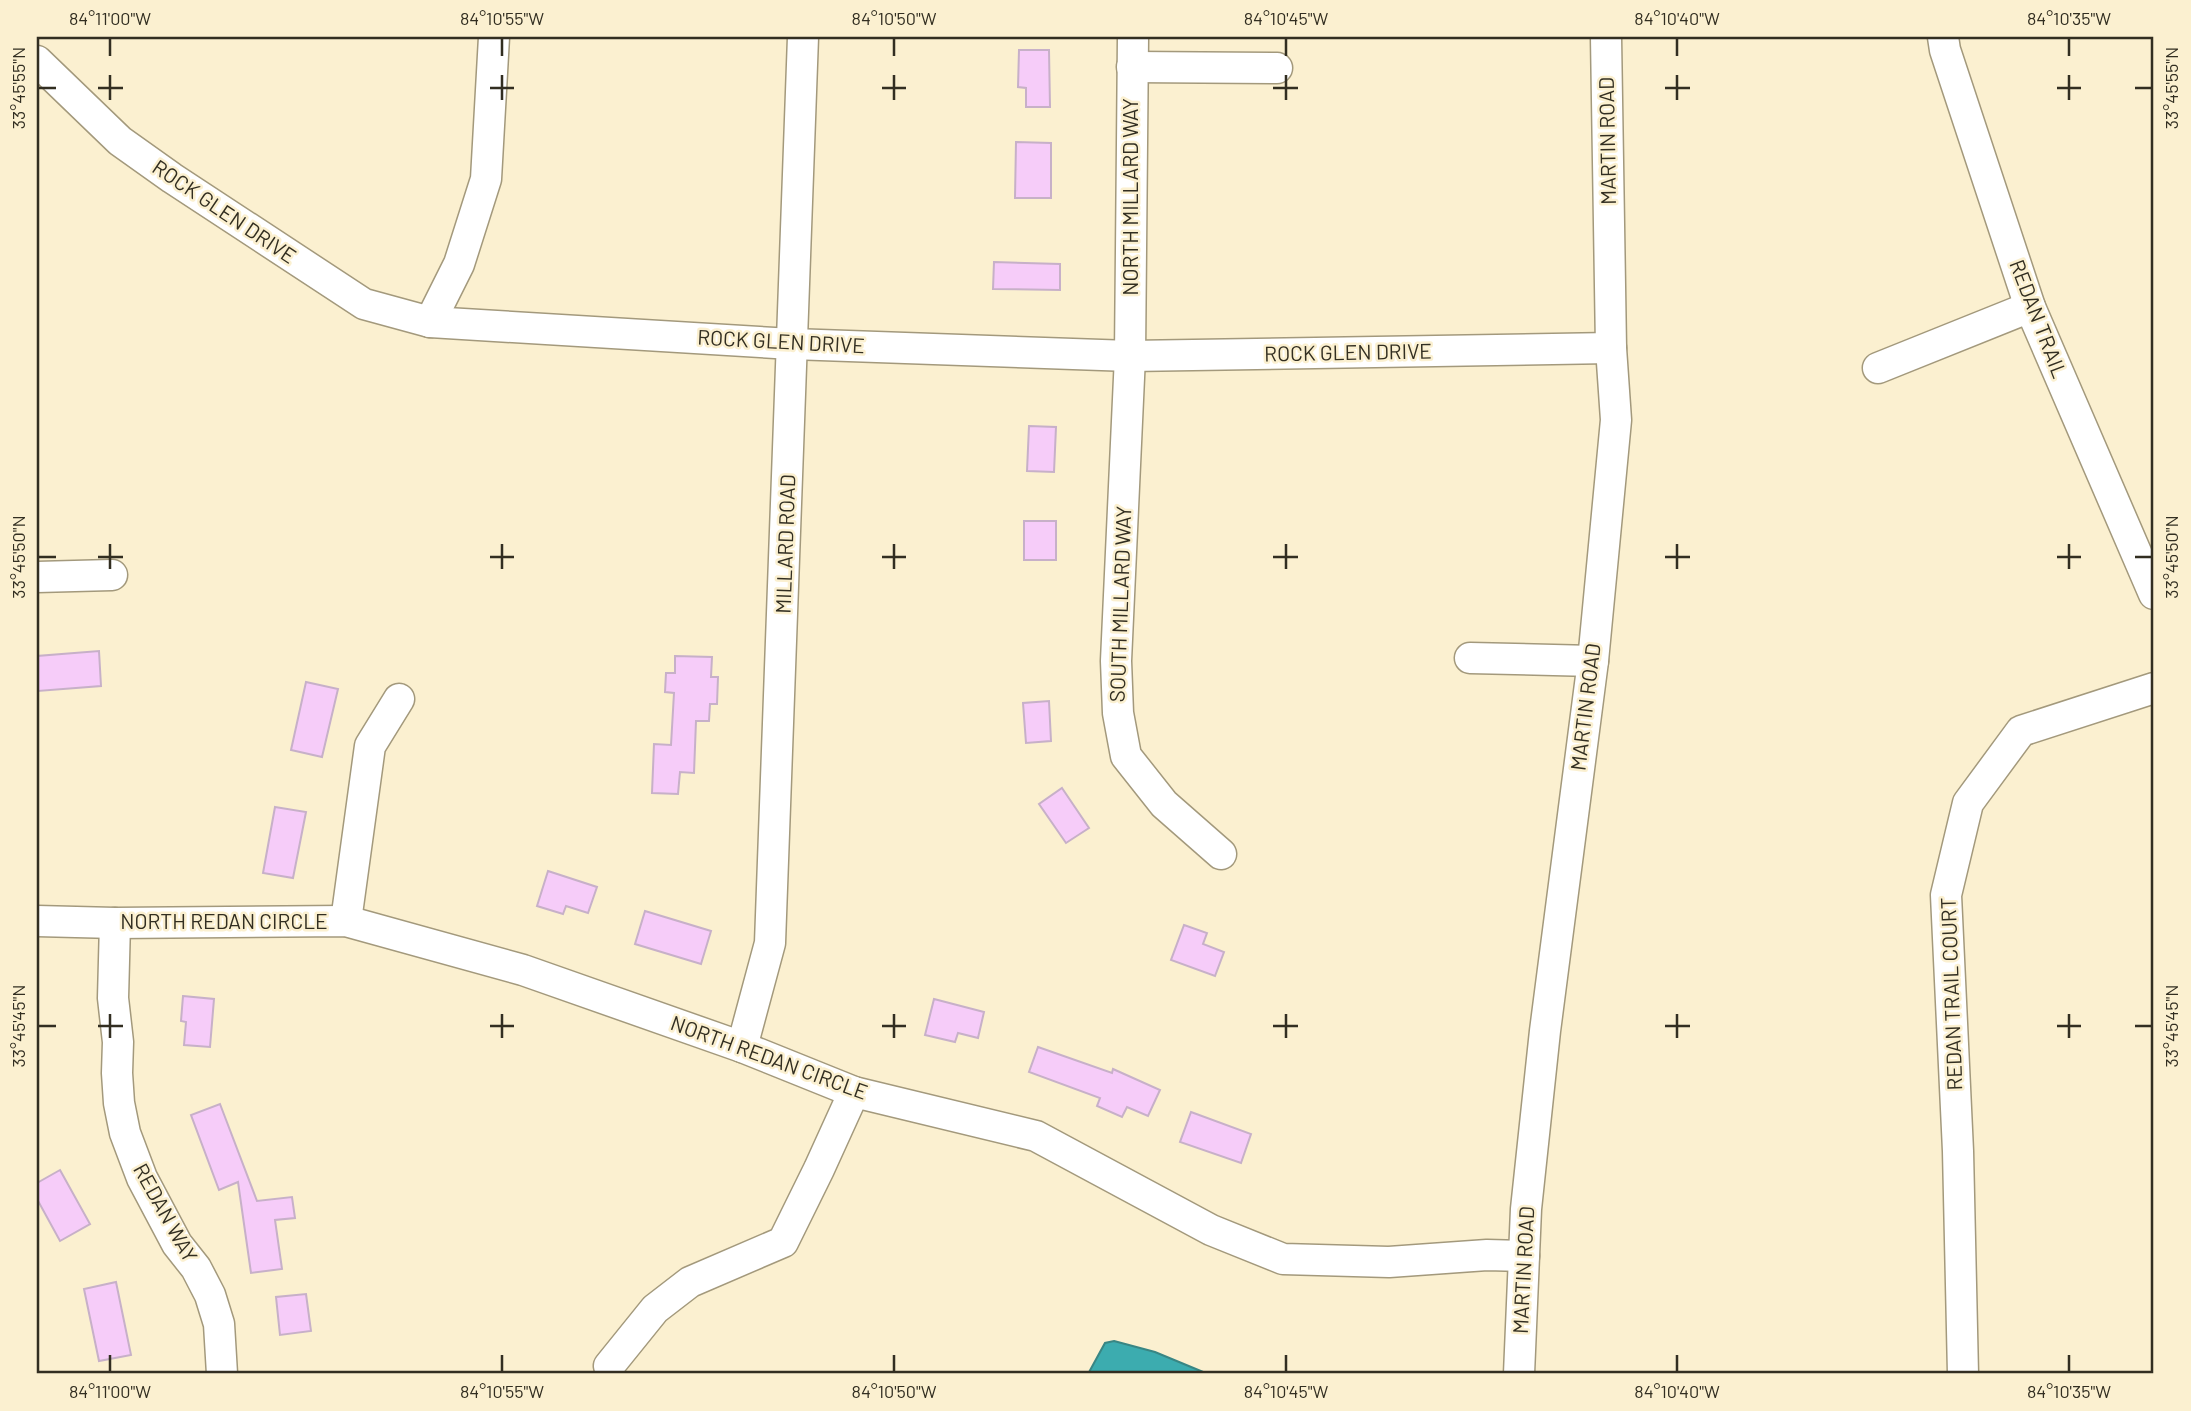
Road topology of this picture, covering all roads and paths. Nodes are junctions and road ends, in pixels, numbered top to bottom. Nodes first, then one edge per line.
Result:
1 (494, 37) edge
2 (803, 37) edge
3 (1133, 37) edge
4 (1606, 37) edge
5 (1943, 37) edge
6 (37, 61) edge
7 (1132, 67) junction
8 (1277, 68) dead end
9 (2030, 307) junction
10 (430, 322) junction
11 (792, 344) junction
12 (1611, 348) junction
13 (1130, 356) junction
14 (1878, 368) dead end
15 (112, 575) dead end
16 (37, 577) edge
17 (2154, 594) edge
18 (1470, 658) dead end
19 (1593, 661) junction
20 (2154, 688) edge
21 (400, 699) dead end
22 (1222, 854) dead end
23 (37, 921) edge
24 (346, 921) junction
25 (115, 923) junction
26 (743, 1047) junction
27 (854, 1092) junction
28 (1524, 1256) junction
29 (609, 1366) dead end
30 (222, 1374) edge
31 (1520, 1374) edge
32 (1963, 1374) edge

1 - 10 street
2 - 11 street, MILLARD ROAD
3 - 7 street, NORTH MILLARD WAY
4 - 12 street, MARTIN ROAD
5 - 9 street, REDAN TRAIL
6 - 10 street, ROCK GLEN DRIVE
7 - 8 street
7 - 13 street, NORTH MILLARD WAY
9 - 14 street
9 - 17 street, REDAN TRAIL
10 - 11 street, ROCK GLEN DRIVE
11 - 13 street, ROCK GLEN DRIVE
11 - 26 street, MILLARD ROAD
12 - 13 street, ROCK GLEN DRIVE
12 - 19 street, MARTIN ROAD
13 - 22 street, SOUTH MILLARD WAY
15 - 16 street
18 - 19 street
19 - 28 street, MARTIN ROAD
20 - 32 street, REDAN TRAIL COURT
21 - 24 street
23 - 25 street, NORTH REDAN CIRCLE
24 - 25 street, NORTH REDAN CIRCLE
24 - 26 street, NORTH REDAN CIRCLE
25 - 30 street, REDAN WAY
26 - 27 street, NORTH REDAN CIRCLE
27 - 28 street, NORTH REDAN CIRCLE
27 - 29 street
28 - 31 street, MARTIN ROAD

